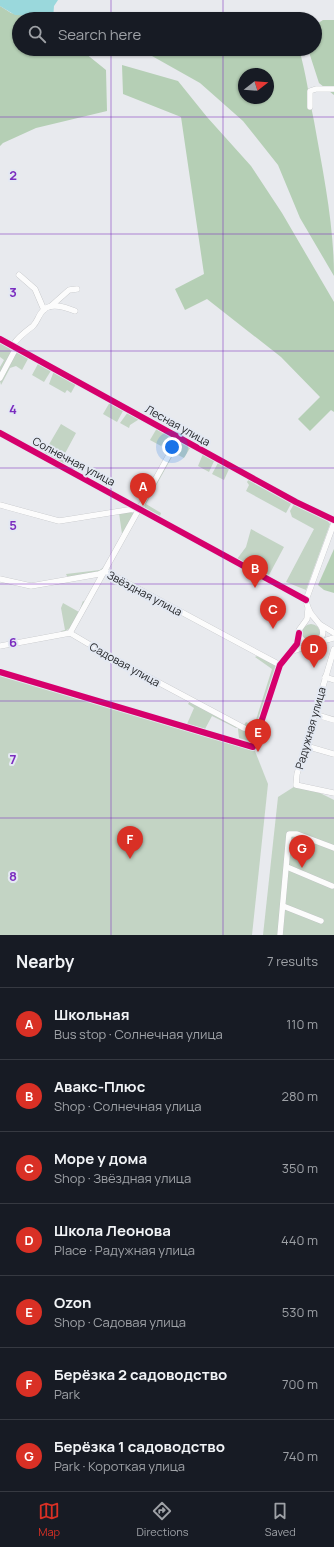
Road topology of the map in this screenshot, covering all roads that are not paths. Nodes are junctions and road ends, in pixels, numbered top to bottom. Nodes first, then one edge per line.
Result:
1 (334, 89) edge
2 (310, 107) dead end
3 (20, 275) dead end
4 (77, 289) dead end
5 (51, 306) junction
6 (44, 310) junction
7 (75, 311) dead end
8 (0, 339) edge
9 (15, 346) junction
10 (0, 378) edge
11 (0, 433) edge
12 (179, 436) junction
13 (0, 505) edge
14 (140, 508) junction
15 (334, 521) edge
16 (105, 571) junction
17 (0, 579) edge
18 (306, 600) junction
19 (308, 609) junction
20 (304, 622) junction
21 (319, 623) junction
22 (70, 633) junction
23 (299, 633) junction
24 (334, 633) edge
25 (334, 638) edge
26 (316, 643) junction
27 (0, 646) edge
28 (334, 649) edge
29 (292, 651) junction
30 (280, 665) junction
31 (0, 672) edge
32 (325, 677) junction
33 (334, 680) edge
34 (314, 714) junction
35 (334, 720) edge
36 (244, 728) dead end
37 (306, 746) junction
38 (334, 754) edge
39 (334, 793) edge
40 (334, 848) edge
41 (287, 867) junction
42 (332, 886) dead end
43 (283, 906) junction
44 (322, 921) dead end
45 (280, 935) edge

1 - 2 street
3 - 6 street
4 - 5 street
5 - 6 street
5 - 7 street
6 - 9 street
8 - 9 street, Лесная улица
9 - 10 street
9 - 12 street, Лесная улица
11 - 14 street, Солнечная улица
12 - 14 street
12 - 15 street, Лесная улица
13 - 14 street
14 - 16 street
14 - 18 street, Солнечная улица
15 - 18 street
16 - 17 street, Звёздная улица
16 - 22 street
16 - 30 street, Звёздная улица
18 - 19 street
19 - 20 street
19 - 21 street
20 - 21 street
20 - 23 street
21 - 24 street
21 - 26 street
22 - 27 street
22 - 36 street, Садовая улица
23 - 26 street
23 - 29 street
25 - 26 street
26 - 29 street
28 - 32 street, Радужная улица
29 - 30 street
30 - 31 street
32 - 33 street
32 - 34 street, Радужная улица
34 - 35 street
34 - 37 street, Радужная улица
37 - 38 street
37 - 39 street, Радужная улица
40 - 41 street
41 - 42 street
41 - 43 street
43 - 44 street
43 - 45 street

